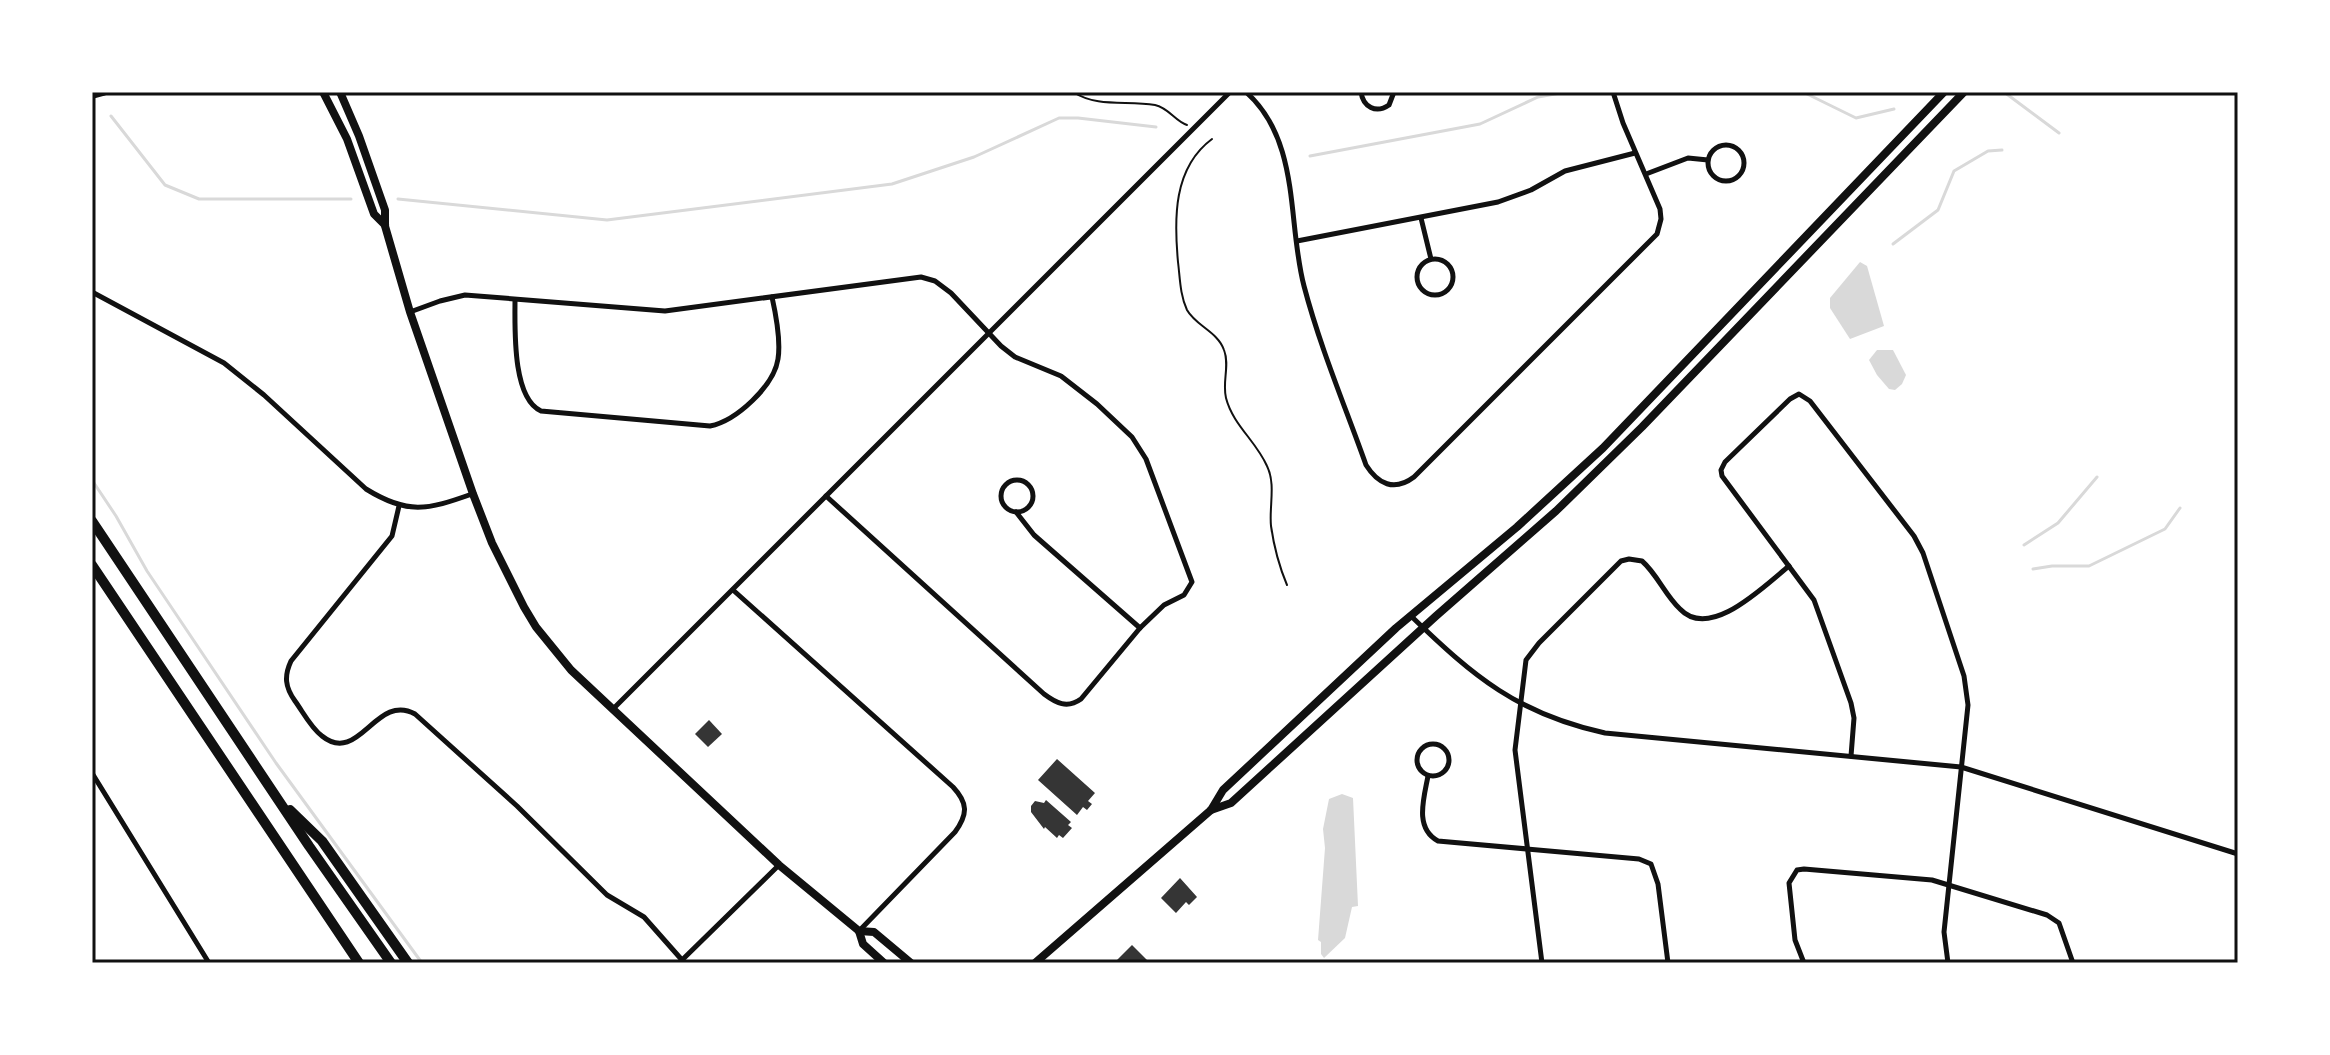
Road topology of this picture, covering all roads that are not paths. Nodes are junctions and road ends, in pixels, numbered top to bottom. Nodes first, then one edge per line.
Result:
1 (103, 92) edge
2 (323, 92) edge
3 (340, 92) edge
4 (1230, 92) edge
5 (1246, 92) edge
6 (1361, 92) edge
7 (1394, 92) edge
8 (1613, 92) edge
9 (1944, 92) edge
10 (1964, 92) edge
11 (92, 95) edge
12 (1635, 153) junction
13 (1708, 160) junction
14 (1646, 174) junction
15 (1421, 218) junction
16 (385, 226) junction
17 (1297, 241) junction
18 (1431, 259) junction
19 (92, 292) edge
20 (772, 297) junction
21 (515, 300) junction
22 (410, 312) junction
23 (989, 332) junction
24 (473, 494) junction
25 (826, 496) junction
26 (399, 506) junction
27 (1016, 512) junction
28 (92, 521) edge
29 (92, 565) edge
30 (1789, 566) junction
31 (733, 590) junction
32 (1411, 616) junction
33 (1140, 628) junction
34 (1423, 628) junction
35 (1521, 705) junction
36 (613, 709) junction
37 (1851, 756) junction
38 (1961, 767) junction
39 (92, 773) edge
40 (1428, 776) junction
41 (276, 796) junction
42 (1211, 810) junction
43 (1528, 849) junction
44 (2238, 854) edge
45 (779, 865) junction
46 (1949, 884) junction
47 (859, 931) junction
48 (681, 962) edge
49 (209, 963) edge
50 (359, 963) edge
51 (391, 963) edge
52 (408, 963) edge
53 (884, 963) edge
54 (911, 963) edge
55 (1035, 963) edge
56 (1542, 963) edge
57 (1668, 963) edge
58 (1804, 963) edge
59 (1948, 963) edge
60 (2073, 963) edge

1 - 11 main road
2 - 16 main road
3 - 16 main road
4 - 23 street
5 - 17 street
6 - 7 street
8 - 12 street
9 - 32 main road
10 - 34 main road
12 - 14 street
12 - 15 street
13 - 13 street
13 - 14 street
14 - 17 street
15 - 17 street
15 - 18 street
16 - 22 main road
18 - 18 street
19 - 26 street
20 - 21 street
20 - 21 street
20 - 23 street
21 - 22 street
22 - 24 main road
23 - 25 street
23 - 33 street
24 - 26 street
24 - 36 main road
25 - 31 street
25 - 33 street
26 - 48 street
27 - 27 street
27 - 33 street
28 - 41 highway
29 - 50 highway
30 - 35 street
30 - 37 street
30 - 38 street
31 - 36 street
31 - 47 street
32 - 34 street
32 - 42 main road
34 - 35 street
34 - 42 main road
35 - 37 street
35 - 43 street
36 - 45 main road
37 - 38 street
38 - 44 street
38 - 46 street
39 - 49 street
40 - 40 street
40 - 43 street
41 - 51 highway
41 - 52 highway
42 - 55 main road
43 - 56 street
43 - 57 street
45 - 47 main road
45 - 48 street
46 - 58 street
46 - 59 street
46 - 60 street
47 - 53 main road
47 - 54 main road

